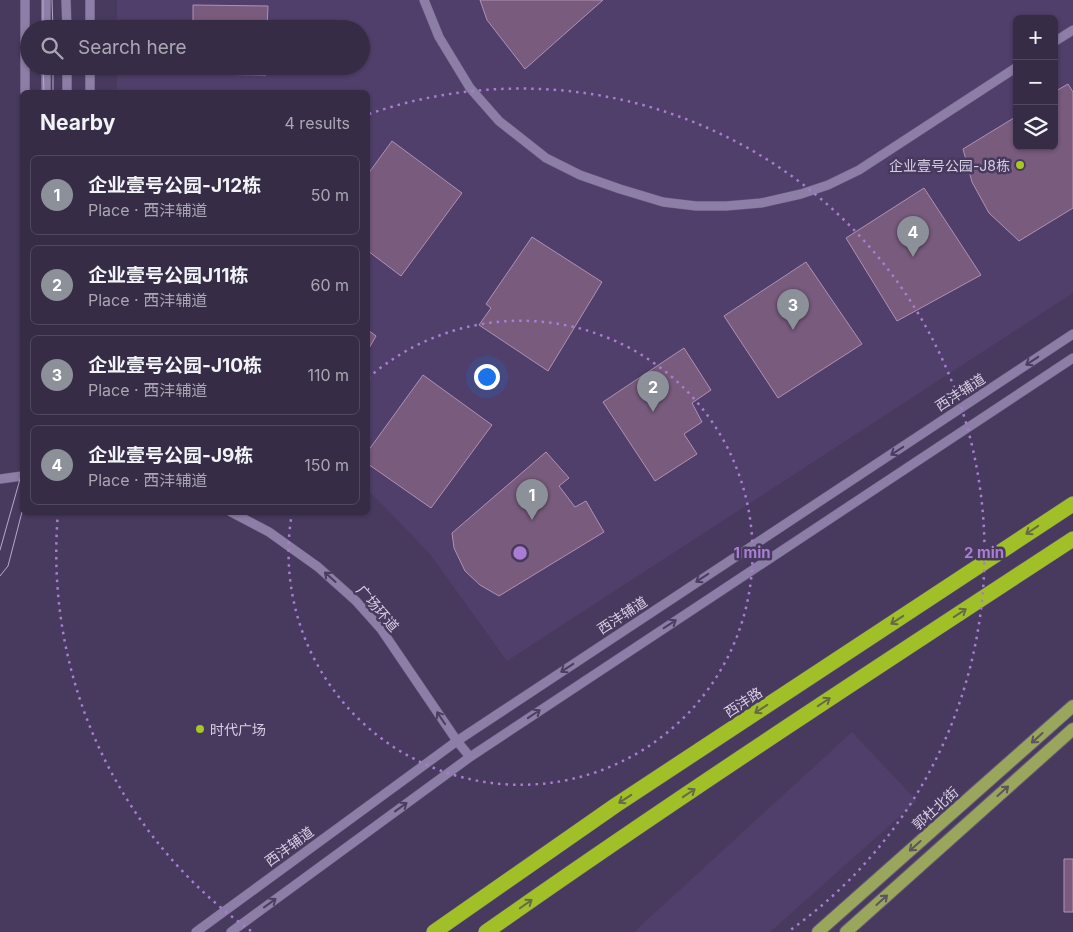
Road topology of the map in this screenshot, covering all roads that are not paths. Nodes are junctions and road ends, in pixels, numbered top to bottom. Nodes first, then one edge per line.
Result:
1 (25, 0) edge
2 (46, 0) edge
3 (66, 0) edge
4 (90, 0) edge
5 (424, 0) edge
6 (25, 20) edge
7 (46, 20) edge
8 (66, 20) edge
9 (90, 20) edge
10 (1073, 30) edge
11 (1058, 39) edge
12 (1013, 70) edge
13 (25, 75) edge
14 (46, 75) edge
15 (67, 75) edge
16 (90, 75) edge
17 (25, 90) edge
18 (46, 90) edge
19 (67, 90) edge
20 (90, 90) edge
21 (1073, 334) edge
22 (1073, 358) edge
23 (20, 476) edge
24 (0, 479) edge
25 (1073, 504) edge
26 (237, 515) edge
27 (1073, 539) edge
28 (1073, 706) edge
29 (1073, 729) edge
30 (456, 740) junction
31 (470, 757) junction
32 (196, 932) edge
33 (231, 932) edge
34 (434, 932) edge
35 (486, 932) edge
36 (818, 932) edge
37 (846, 932) edge

1 - 6 street
2 - 7 street
3 - 8 street
4 - 9 street
5 - 12 street
10 - 11 street
13 - 17 street
14 - 18 street
15 - 19 street
16 - 20 street
21 -> 30 street, 西沣辅道
31 -> 22 street
23 - 24 street
25 -> 34 highway, 西沣路
30 -> 26 street, 广场环道
35 -> 27 highway
28 -> 36 main road, 郭杜北街
37 -> 29 main road
30 - 31 street, 广场环道
30 - 32 street, 西沣辅道
33 -> 31 street

